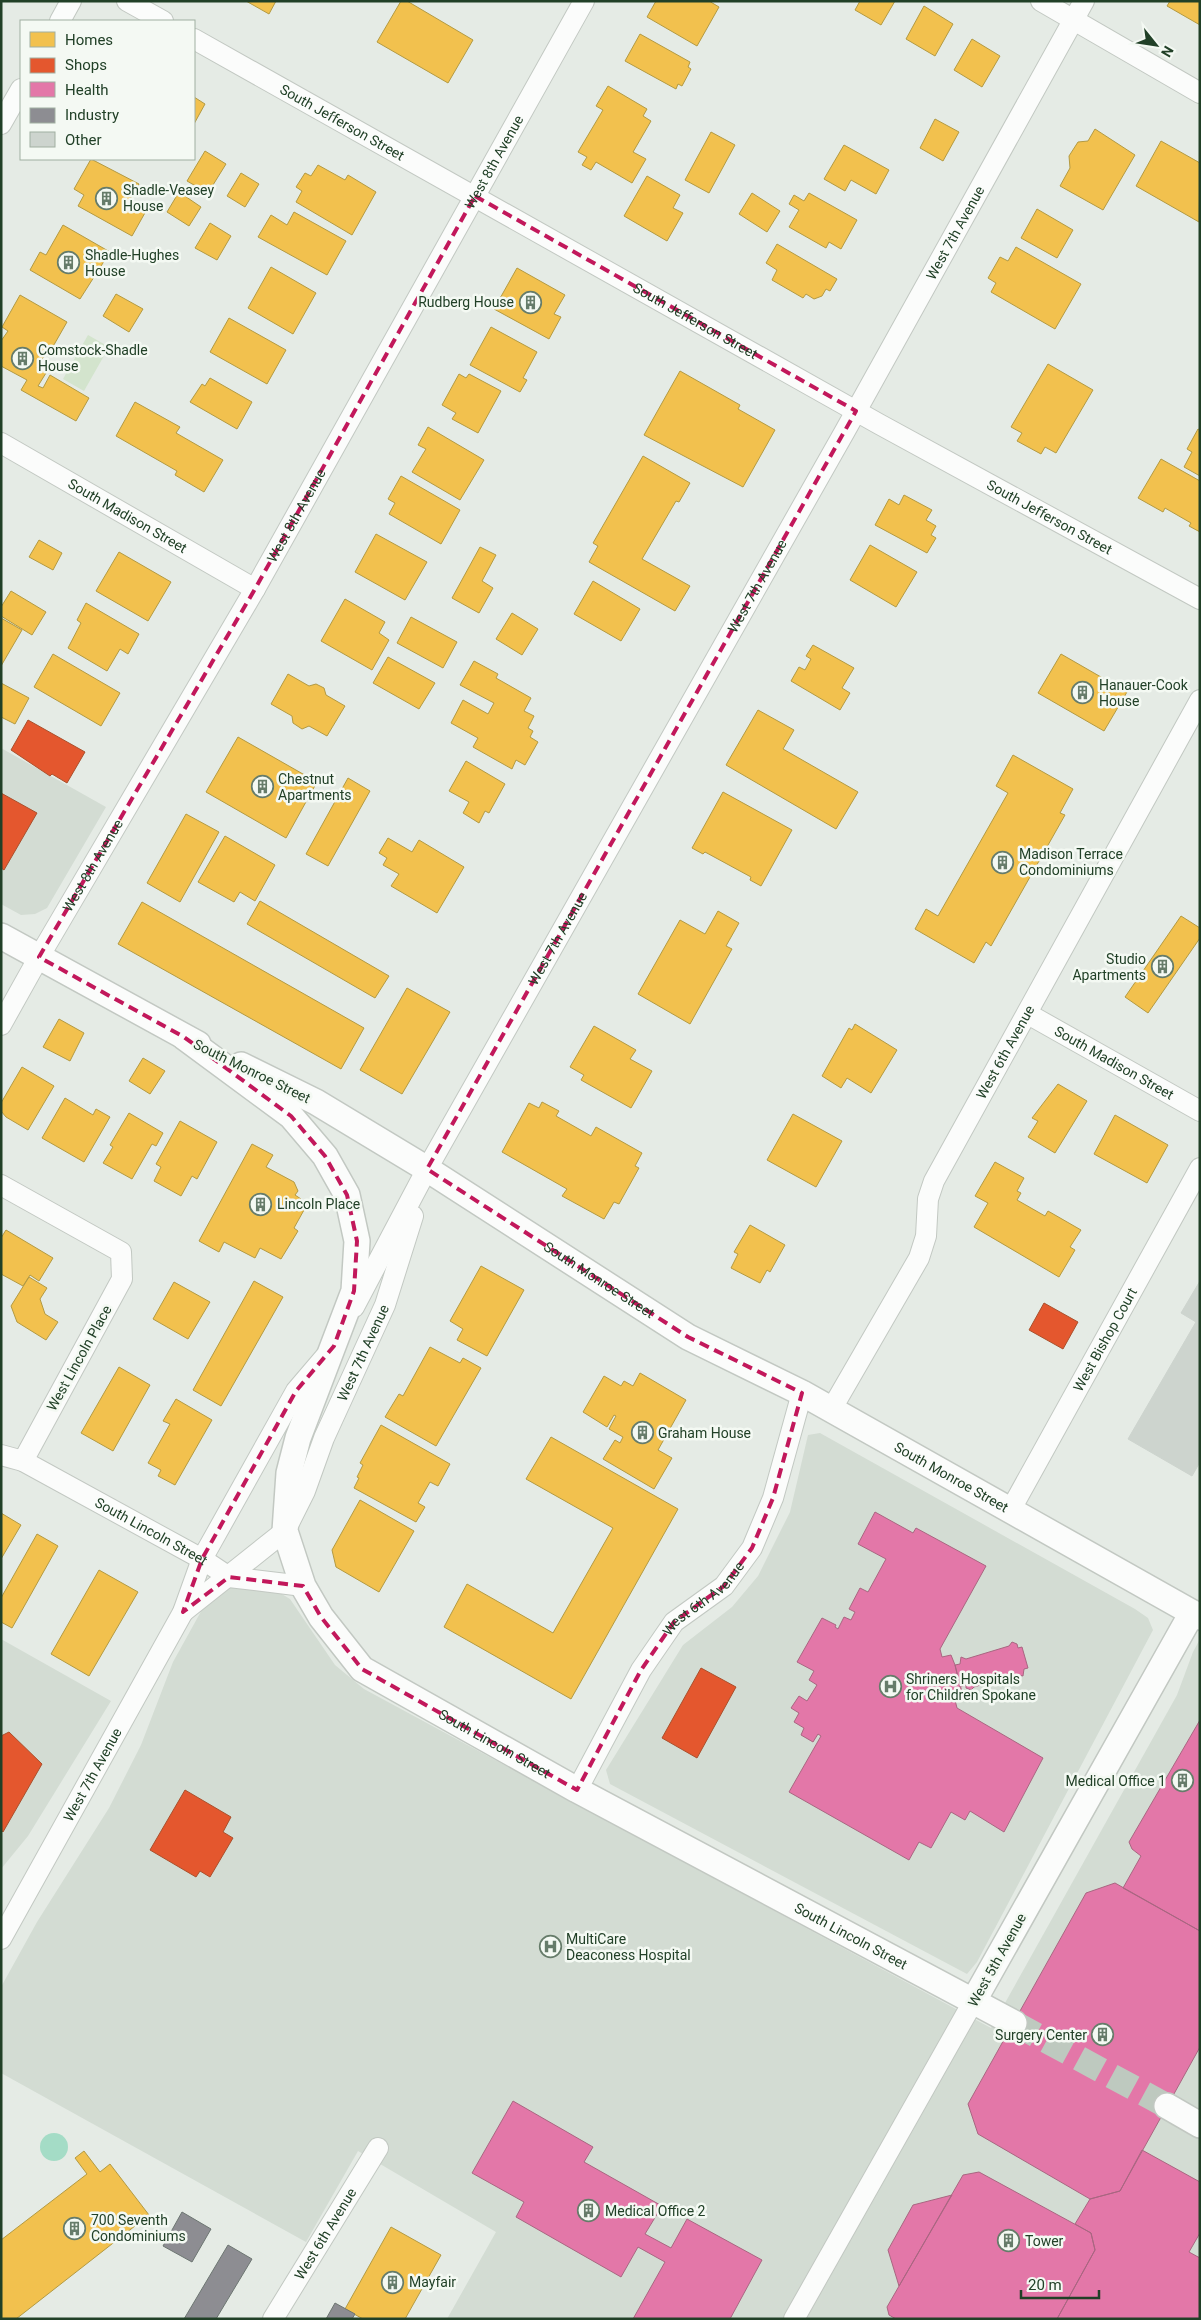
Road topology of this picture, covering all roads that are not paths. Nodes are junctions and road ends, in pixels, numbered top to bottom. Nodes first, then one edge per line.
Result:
1 (71, 1) edge
2 (127, 1) edge
3 (584, 1) edge
4 (1041, 1) edge
5 (1084, 1) edge
6 (61, 20) edge
7 (161, 20) edge
8 (1073, 20) junction
9 (195, 40) edge
10 (20, 91) edge
11 (1200, 93) edge
12 (1, 124) edge
13 (475, 196) junction
14 (856, 411) junction
15 (1, 443) edge
16 (255, 588) junction
17 (1200, 599) edge
18 (1200, 700) edge
19 (1, 936) edge
20 (39, 957) junction
21 (1028, 1014) junction
22 (1, 1025) edge
23 (184, 1037) junction
24 (1200, 1111) edge
25 (1200, 1168) edge
26 (427, 1169) junction
27 (1, 1185) edge
28 (334, 1346) junction
29 (802, 1393) junction
30 (832, 1410) junction
31 (1, 1455) edge
32 (23, 1461) junction
33 (1010, 1511) junction
34 (284, 1531) junction
35 (202, 1559) junction
36 (229, 1577) junction
37 (303, 1586) junction
38 (1197, 1610) edge
39 (184, 1612) junction
40 (577, 1790) junction
41 (1, 1939) edge
42 (973, 2002) junction
43 (1014, 2022) tunnel mouth
44 (1167, 2106) tunnel mouth
45 (1200, 2125) edge
46 (378, 2148) dead end
47 (273, 2319) edge
48 (794, 2319) edge

1 - 6 street
2 - 7 street
3 - 13 street, West 8th Avenue
4 - 8 street
5 - 8 street, West 7th Avenue
8 - 11 street
8 - 14 street, West 7th Avenue
9 - 13 street, South Jefferson Street
10 - 12 street
13 - 14 street, South Jefferson Street
13 - 16 street, West 8th Avenue
14 - 17 street, South Jefferson Street
14 - 26 street, West 7th Avenue
15 - 16 street, South Madison Street
16 - 20 street, West 8th Avenue
18 - 21 street, West 6th Avenue
19 - 20 street, South Monroe Street
20 - 22 street, West 8th Avenue
20 - 23 street, South Monroe Street
21 - 24 street, South Madison Street
21 - 30 street, West 6th Avenue
23 - 26 street, South Monroe Street
23 - 28 street, West 7th Avenue
25 - 33 street, West Bishop Court
26 - 28 street, West 7th Avenue
26 - 29 street, South Monroe Street
26 - 34 street, West 7th Avenue
27 - 32 street, West Lincoln Place
28 - 34 street, West 7th Avenue
28 - 35 street, West 7th Avenue
29 - 30 street, South Monroe Street
29 - 40 street, West 6th Avenue
30 - 33 street, South Monroe Street
31 - 32 street, South Lincoln Street
32 - 35 street, South Lincoln Street
33 - 38 street, South Monroe Street
34 - 36 street, West 7th Avenue
34 - 37 street, West 7th Avenue
35 - 36 street, South Lincoln Street
35 - 39 street, West 7th Avenue
36 - 37 street, South Lincoln Street
36 - 39 street, West 7th Avenue
37 - 40 street, South Lincoln Street
38 - 42 street, West 5th Avenue
39 - 41 street, West 7th Avenue
40 - 42 street, South Lincoln Street
42 - 43 street, South Lincoln Street
42 - 48 street, West 5th Avenue
44 - 45 street
46 - 47 street, West 6th Avenue

